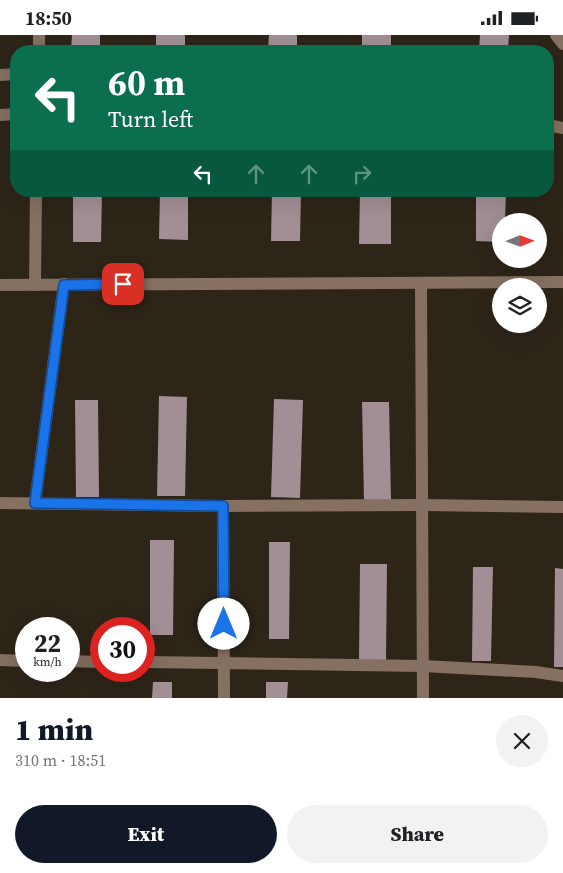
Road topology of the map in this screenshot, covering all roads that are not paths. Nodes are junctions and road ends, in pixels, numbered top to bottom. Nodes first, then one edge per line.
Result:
1 (556, 35) edge
2 (563, 43) edge
3 (36, 197) edge
4 (563, 282) edge
5 (421, 283) junction
6 (0, 285) edge
7 (35, 285) junction
8 (64, 285) junction
9 (0, 503) edge
10 (35, 503) junction
11 (422, 505) junction
12 (223, 506) junction
13 (563, 507) edge
14 (0, 660) edge
15 (15, 661) edge
16 (155, 662) edge
17 (224, 663) junction
18 (423, 666) junction
19 (563, 676) edge
20 (224, 698) edge
21 (423, 698) edge

1 - 2 street
3 - 7 street
4 - 5 street
5 - 8 street
5 - 11 street
6 - 7 street
7 - 8 street
8 - 10 street
9 - 10 street
10 - 12 street
11 - 12 street
11 - 13 street
11 - 18 street
12 - 17 street
14 - 15 street
16 - 17 street
17 - 18 street
17 - 20 street
18 - 19 street
18 - 21 street

